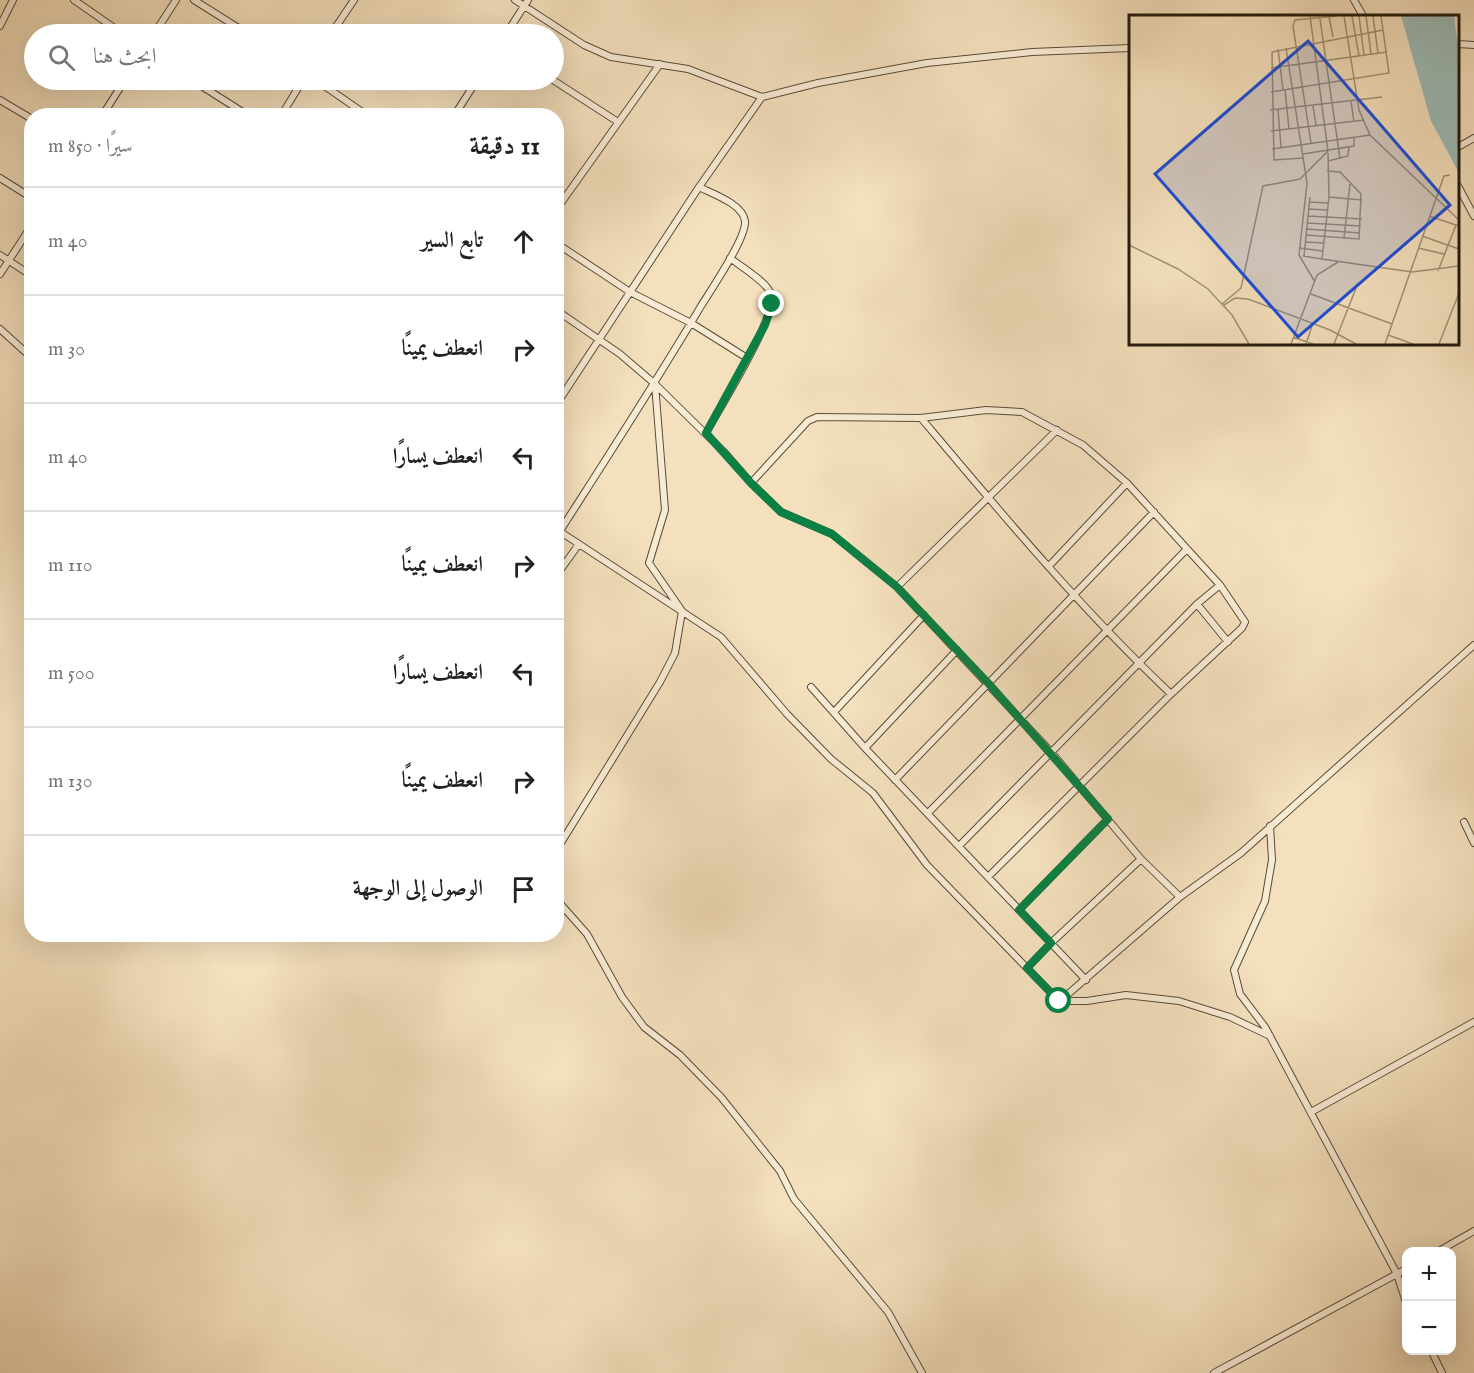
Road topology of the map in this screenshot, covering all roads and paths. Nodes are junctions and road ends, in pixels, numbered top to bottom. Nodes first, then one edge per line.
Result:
1 (13, 0) edge
2 (74, 0) edge
3 (176, 0) edge
4 (194, 0) edge
5 (354, 0) edge
6 (514, 0) edge
7 (1354, 0) edge
8 (526, 3) edge
9 (1362, 15) edge
10 (109, 24) edge
11 (160, 24) edge
12 (232, 24) edge
13 (338, 24) edge
14 (512, 24) edge
15 (555, 24) edge
16 (0, 26) edge
17 (564, 31) edge
18 (1459, 44) edge
19 (1474, 45) edge
20 (1129, 48) edge
21 (660, 64) junction
22 (564, 87) edge
23 (119, 90) edge
24 (208, 90) edge
25 (297, 90) edge
26 (330, 90) edge
27 (471, 90) edge
28 (762, 97) junction
29 (0, 100) edge
30 (107, 108) edge
31 (236, 108) edge
32 (286, 108) edge
33 (356, 108) edge
34 (459, 108) edge
35 (24, 114) edge
36 (618, 122) junction
37 (1474, 138) edge
38 (1459, 146) edge
39 (0, 178) edge
40 (699, 187) junction
41 (1459, 188) edge
42 (24, 193) edge
43 (564, 199) edge
44 (1474, 216) edge
45 (24, 237) edge
46 (564, 248) edge
47 (0, 255) edge
48 (730, 258) junction
49 (8, 261) junction
50 (24, 271) edge
51 (0, 274) edge
52 (630, 292) junction
53 (564, 315) edge
54 (691, 323) junction
55 (0, 329) edge
56 (599, 339) junction
57 (24, 351) edge
58 (747, 358) junction
59 (655, 384) junction
60 (564, 393) edge
61 (921, 418) junction
62 (1057, 430) junction
63 (706, 433) junction
64 (751, 483) junction
65 (1127, 483) junction
66 (989, 498) junction
67 (1154, 512) junction
68 (564, 521) edge
69 (564, 534) edge
70 (579, 544) junction
71 (1187, 549) junction
72 (564, 565) edge
73 (1049, 566) junction
74 (1220, 585) junction
75 (897, 587) junction
76 (1075, 594) junction
77 (1197, 604) junction
78 (682, 611) junction
79 (924, 615) junction
80 (1107, 629) junction
81 (1228, 642) junction
82 (1474, 645) edge
83 (957, 650) junction
84 (1138, 663) junction
85 (989, 684) junction
86 (811, 687) dead end
87 (1171, 694) junction
88 (834, 711) junction
89 (1020, 718) junction
90 (865, 748) junction
91 (1051, 752) junction
92 (895, 780) junction
93 (1079, 787) junction
94 (928, 813) junction
95 (1108, 819) junction
96 (1464, 822) dead end
97 (1270, 826) junction
98 (564, 838) edge
99 (1474, 843) edge
100 (959, 846) junction
101 (1141, 859) junction
102 (988, 877) junction
103 (1180, 897) junction
104 (564, 908) edge
105 (1019, 910) junction
106 (1051, 943) junction
107 (1027, 968) junction
108 (1086, 980) junction
109 (1059, 1001) junction
110 (1474, 1022) edge
111 (1270, 1036) junction
112 (1311, 1112) junction
113 (1474, 1231) edge
114 (1444, 1247) edge
115 (1402, 1272) edge
116 (1397, 1274) junction
117 (1407, 1301) edge
118 (1433, 1355) edge
119 (922, 1373) edge
120 (1214, 1373) edge
121 (1442, 1373) edge

1 - 16 street
2 - 10 street
3 - 11 street
4 - 12 street
5 - 13 street
6 - 8 street
7 - 9 street
8 - 14 street
8 - 15 street
17 - 21 street
18 - 19 street
20 - 28 street
21 - 28 street
21 - 36 street
22 - 36 street
23 - 30 street
24 - 31 street
25 - 32 street
26 - 33 street
27 - 34 street
28 - 40 street
29 - 35 street
36 - 43 street
37 - 38 street
39 - 42 street
40 - 48 street
40 - 52 street
41 - 44 street
45 - 49 street
46 - 52 street
47 - 49 street
48 - 54 street
48 - 58 street
49 - 50 street
49 - 51 street
52 - 54 street
52 - 56 street
53 - 56 street
54 - 58 street
54 - 59 street
55 - 57 street
56 - 59 street
56 - 60 street
58 - 63 street
59 - 63 street
59 - 68 street
59 - 78 street
61 - 62 street
61 - 64 street
61 - 66 street
62 - 65 street
62 - 66 street
63 - 64 street
64 - 75 street
65 - 67 street
65 - 73 street
66 - 73 street
66 - 75 street
67 - 71 street
67 - 76 street
69 - 70 street
70 - 72 street
70 - 78 street
71 - 74 street
71 - 80 street
73 - 76 street
74 - 77 street
74 - 81 street
75 - 79 street
76 - 80 street
76 - 85 street
77 - 81 street
77 - 84 street
78 - 98 street
78 - 107 street
79 - 83 street
79 - 88 street
80 - 84 street
80 - 89 street
81 - 87 street
82 - 97 street
83 - 85 street
83 - 90 street
84 - 87 street
84 - 91 street
85 - 89 street
85 - 92 street
86 - 88 street
87 - 93 street
88 - 90 street
89 - 91 street
89 - 94 street
90 - 92 street
91 - 93 street
91 - 100 street
92 - 94 street
93 - 95 street
93 - 102 street
94 - 100 street
95 - 101 street
95 - 105 street
96 - 99 street
97 - 103 street
97 - 111 street
100 - 102 street
101 - 103 street
101 - 106 street
102 - 105 street
103 - 108 street
104 - 119 street
105 - 106 street
106 - 107 street
106 - 108 street
107 - 109 street
108 - 109 street
109 - 111 street
110 - 112 street
111 - 112 street
112 - 116 street
113 - 114 street
115 - 116 street
116 - 117 street
116 - 120 street
118 - 121 street

